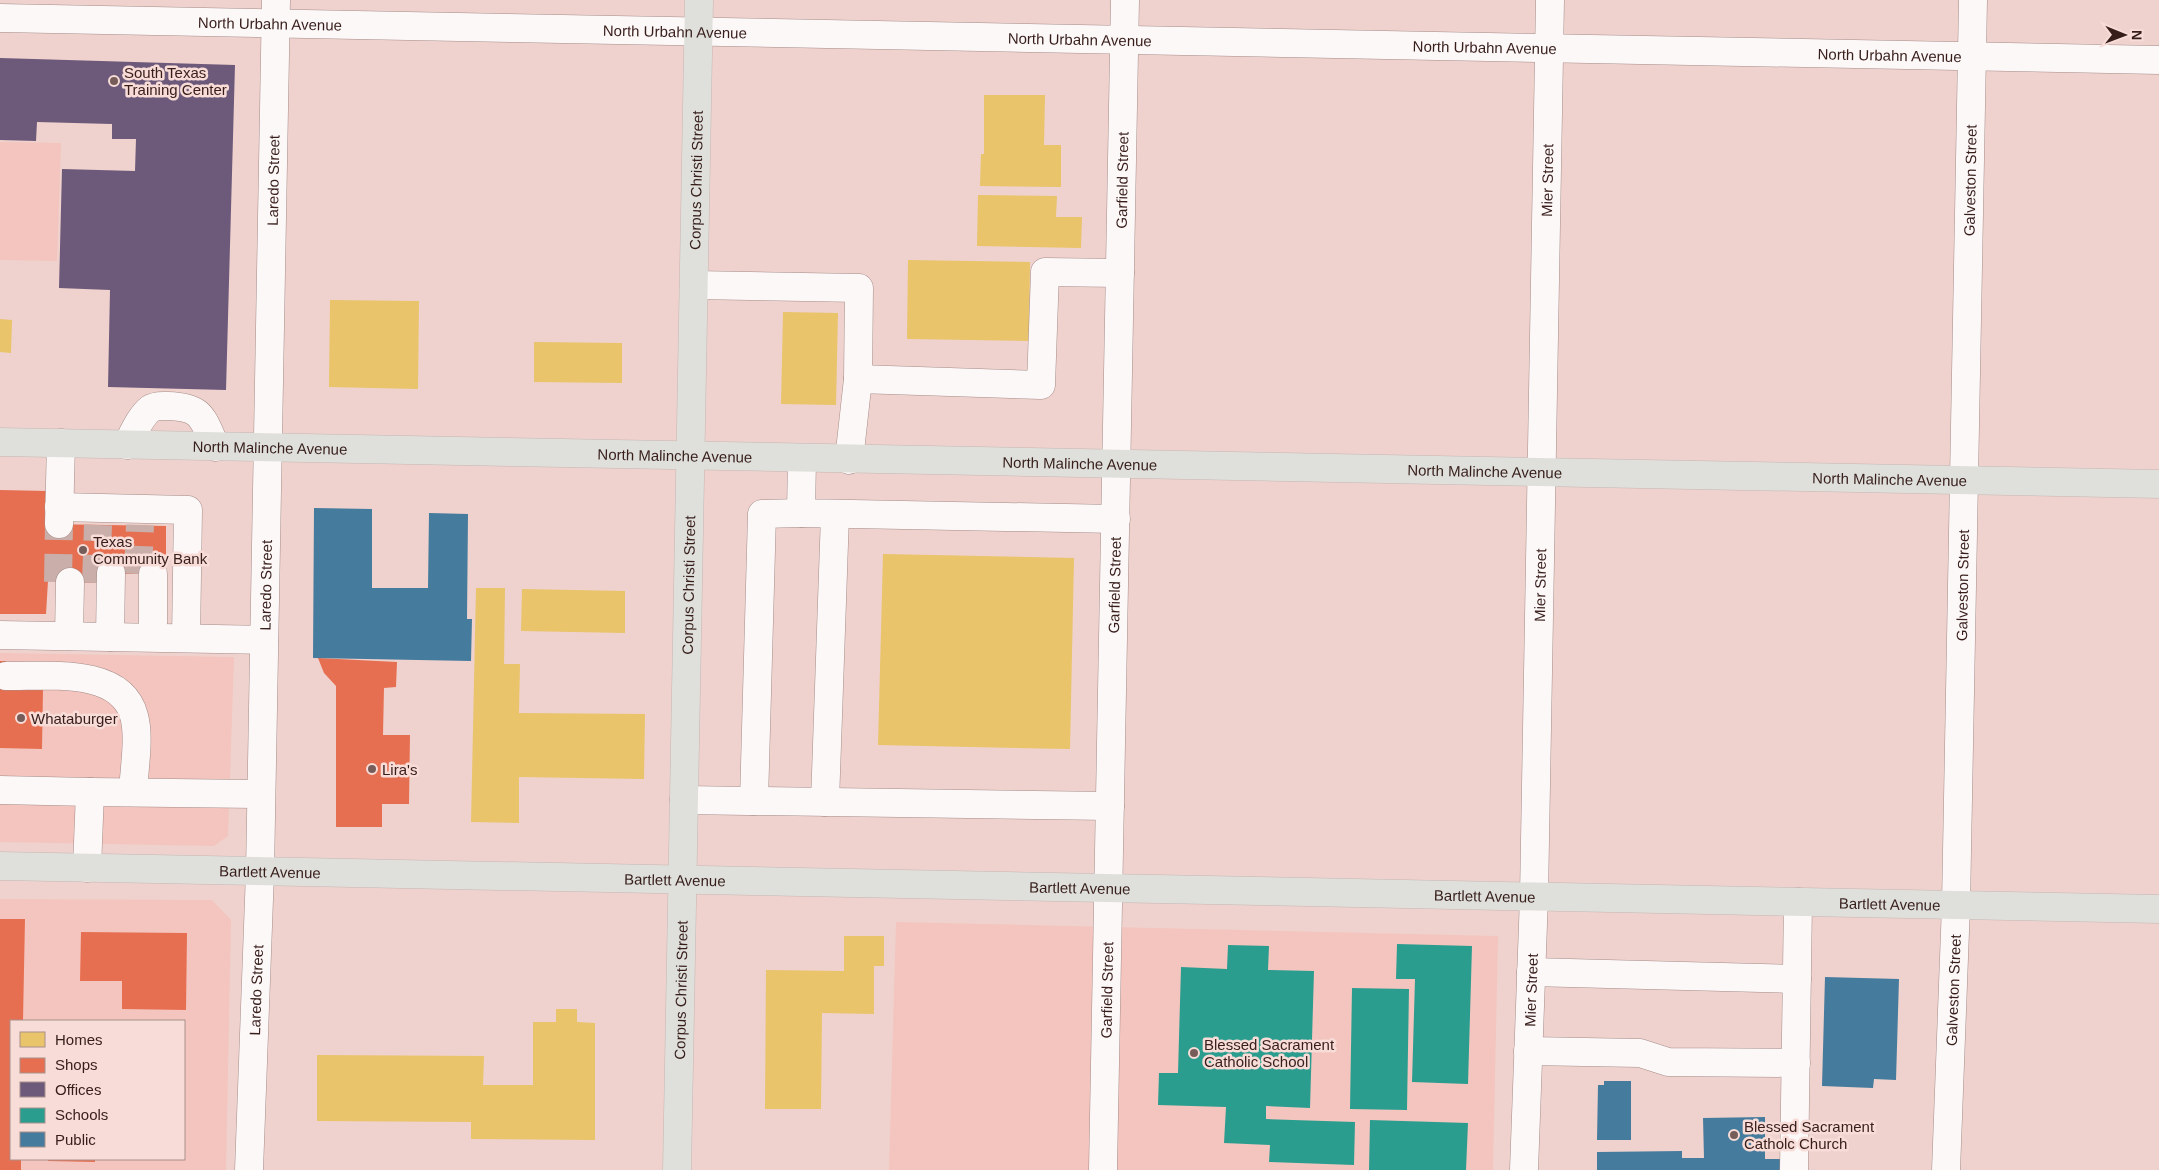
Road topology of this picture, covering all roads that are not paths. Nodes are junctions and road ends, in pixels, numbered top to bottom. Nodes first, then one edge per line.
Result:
1 (699, 0) edge
2 (1125, 0) edge
3 (1550, 0) edge
4 (1973, 0) edge
5 (49, 10) edge
6 (276, 12) edge
7 (0, 18) edge
8 (699, 32) junction
9 (1124, 40) junction
10 (1550, 48) junction
11 (1972, 57) junction
12 (2159, 60) edge
13 (1120, 273) junction
14 (694, 285) junction
15 (858, 378) junction
16 (0, 442) edge
17 (62, 444) junction
18 (127, 445) junction
19 (216, 447) junction
20 (267, 448) junction
21 (690, 456) junction
22 (802, 459) junction
23 (849, 460) junction
24 (1116, 464) junction
25 (1541, 472) junction
26 (1963, 480) junction
27 (2159, 484) edge
28 (801, 513) junction
29 (835, 515) junction
30 (1116, 519) junction
31 (104, 578) junction
32 (0, 634) edge
33 (104, 636) junction
34 (186, 638) junction
35 (264, 640) junction
36 (6, 676) dead end
37 (0, 790) edge
38 (90, 792) junction
39 (133, 792) junction
40 (261, 794) junction
41 (684, 800) junction
42 (754, 801) junction
43 (825, 802) junction
44 (1110, 806) junction
45 (0, 866) edge
46 (87, 868) junction
47 (260, 872) junction
48 (682, 880) junction
49 (1108, 888) junction
50 (1534, 897) junction
51 (1798, 902) junction
52 (1956, 905) junction
53 (2159, 909) edge
54 (1531, 972) junction
55 (1797, 979) junction
56 (1528, 1051) junction
57 (1796, 1063) junction
58 (249, 1170) edge
59 (677, 1170) edge
60 (1103, 1170) edge
61 (1524, 1170) edge
62 (1794, 1170) edge
63 (1946, 1170) edge

1 - 8 main road, Corpus Christi Street
2 - 9 street, Garfield Street
3 - 10 street, Mier Street
4 - 11 street, Galveston Street
5 - 6 street, North Urbahn Avenue
5 - 7 street, North Urbahn Avenue
6 - 8 street, North Urbahn Avenue
6 - 20 street, Laredo Street
8 - 9 street, North Urbahn Avenue
8 - 14 main road, Corpus Christi Street
9 - 10 street, North Urbahn Avenue
9 - 13 street, Garfield Street
10 - 11 street, North Urbahn Avenue
10 - 25 street, Mier Street
11 - 12 street, North Urbahn Avenue
11 - 26 street, Galveston Street
13 - 15 street
13 - 24 street, Garfield Street
14 - 15 street
14 - 21 main road, Corpus Christi Street
15 - 23 street
16 - 17 main road, North Malinche Avenue
17 - 18 main road, North Malinche Avenue
17 - 34 street
18 - 19 main road, North Malinche Avenue
18 - 19 street
19 - 20 main road, North Malinche Avenue
20 - 21 main road, North Malinche Avenue
20 - 35 street, Laredo Street
21 - 22 main road, North Malinche Avenue
21 - 41 main road, Corpus Christi Street
22 - 23 main road, North Malinche Avenue
22 - 28 street
23 - 24 main road, North Malinche Avenue
24 - 25 main road, North Malinche Avenue
24 - 30 street, Garfield Street
25 - 26 main road, North Malinche Avenue
25 - 50 street, Mier Street
26 - 27 main road, North Malinche Avenue
26 - 52 street, Galveston Street
28 - 29 street
28 - 42 street
29 - 30 street
29 - 43 street
30 - 44 street, Garfield Street
31 - 33 street
31 - 33 street
31 - 33 street
32 - 33 street
33 - 34 street
34 - 35 street
35 - 40 street, Laredo Street
36 - 39 street
37 - 38 street
38 - 39 street
38 - 46 street
39 - 40 street
40 - 47 street, Laredo Street
41 - 42 street
41 - 48 main road, Corpus Christi Street
42 - 43 street
43 - 44 street
44 - 49 street, Garfield Street
45 - 46 main road, Bartlett Avenue
46 - 47 main road, Bartlett Avenue
47 - 48 main road, Bartlett Avenue
47 - 58 street, Laredo Street
48 - 49 main road, Bartlett Avenue
48 - 59 main road, Corpus Christi Street
49 - 50 main road, Bartlett Avenue
49 - 60 street, Garfield Street
50 - 51 main road, Bartlett Avenue
50 - 54 street, Mier Street
51 - 52 main road, Bartlett Avenue
51 - 55 street
52 - 53 main road, Bartlett Avenue
52 - 63 street, Galveston Street
54 - 55 street
54 - 56 street, Mier Street
55 - 57 street
56 - 57 street
56 - 61 street, Mier Street
57 - 62 street

